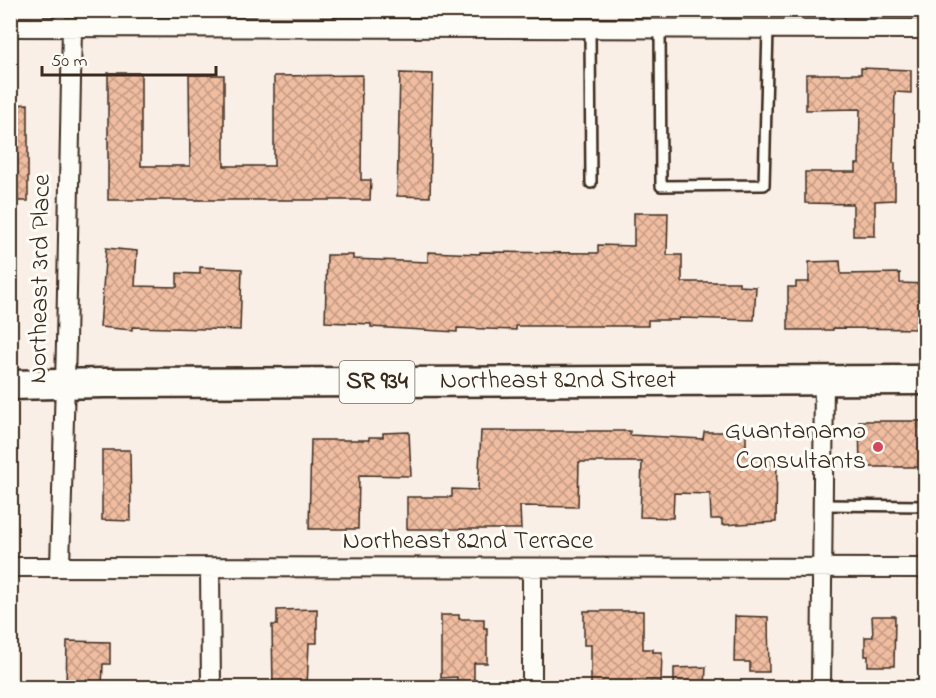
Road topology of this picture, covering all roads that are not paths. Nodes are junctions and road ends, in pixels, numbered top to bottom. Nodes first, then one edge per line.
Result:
1 (837, 10) edge
2 (196, 19) edge
3 (377, 19) edge
4 (718, 20) edge
5 (64, 22) edge
6 (10, 27) edge
7 (590, 28) junction
8 (660, 29) junction
9 (768, 29) junction
10 (841, 29) junction
11 (926, 29) edge
12 (591, 183) dead end
13 (824, 380) junction
14 (926, 380) edge
15 (65, 383) junction
16 (10, 385) edge
17 (822, 505) junction
18 (926, 506) edge
19 (10, 567) edge
20 (60, 567) junction
21 (210, 568) junction
22 (532, 568) junction
23 (822, 568) junction
24 (926, 568) edge
25 (212, 687) edge
26 (532, 687) edge
27 (821, 687) edge

1 - 10 lane
2 - 3 street
2 - 5 street
3 - 7 street
4 - 8 street
4 - 9 street
5 - 6 street
5 - 15 street, Northeast 3rd Place
7 - 8 street
7 - 12 lane
8 - 9 lane
9 - 10 street
10 - 11 street
13 - 14 main road, Northeast 82nd Street / SR 934
13 - 15 main road, Northeast 82nd Street / SR 934
13 - 17 street
15 - 16 main road, Northeast 82nd Street / SR 934
15 - 20 street, Northeast 3rd Place
17 - 18 lane
17 - 23 street
19 - 20 street, Northeast 82nd Terrace
20 - 21 street, Northeast 82nd Terrace
21 - 22 street, Northeast 82nd Terrace
21 - 25 street
22 - 23 street, Northeast 82nd Terrace
22 - 26 street
23 - 24 street, Northeast 82nd Terrace
23 - 27 street

